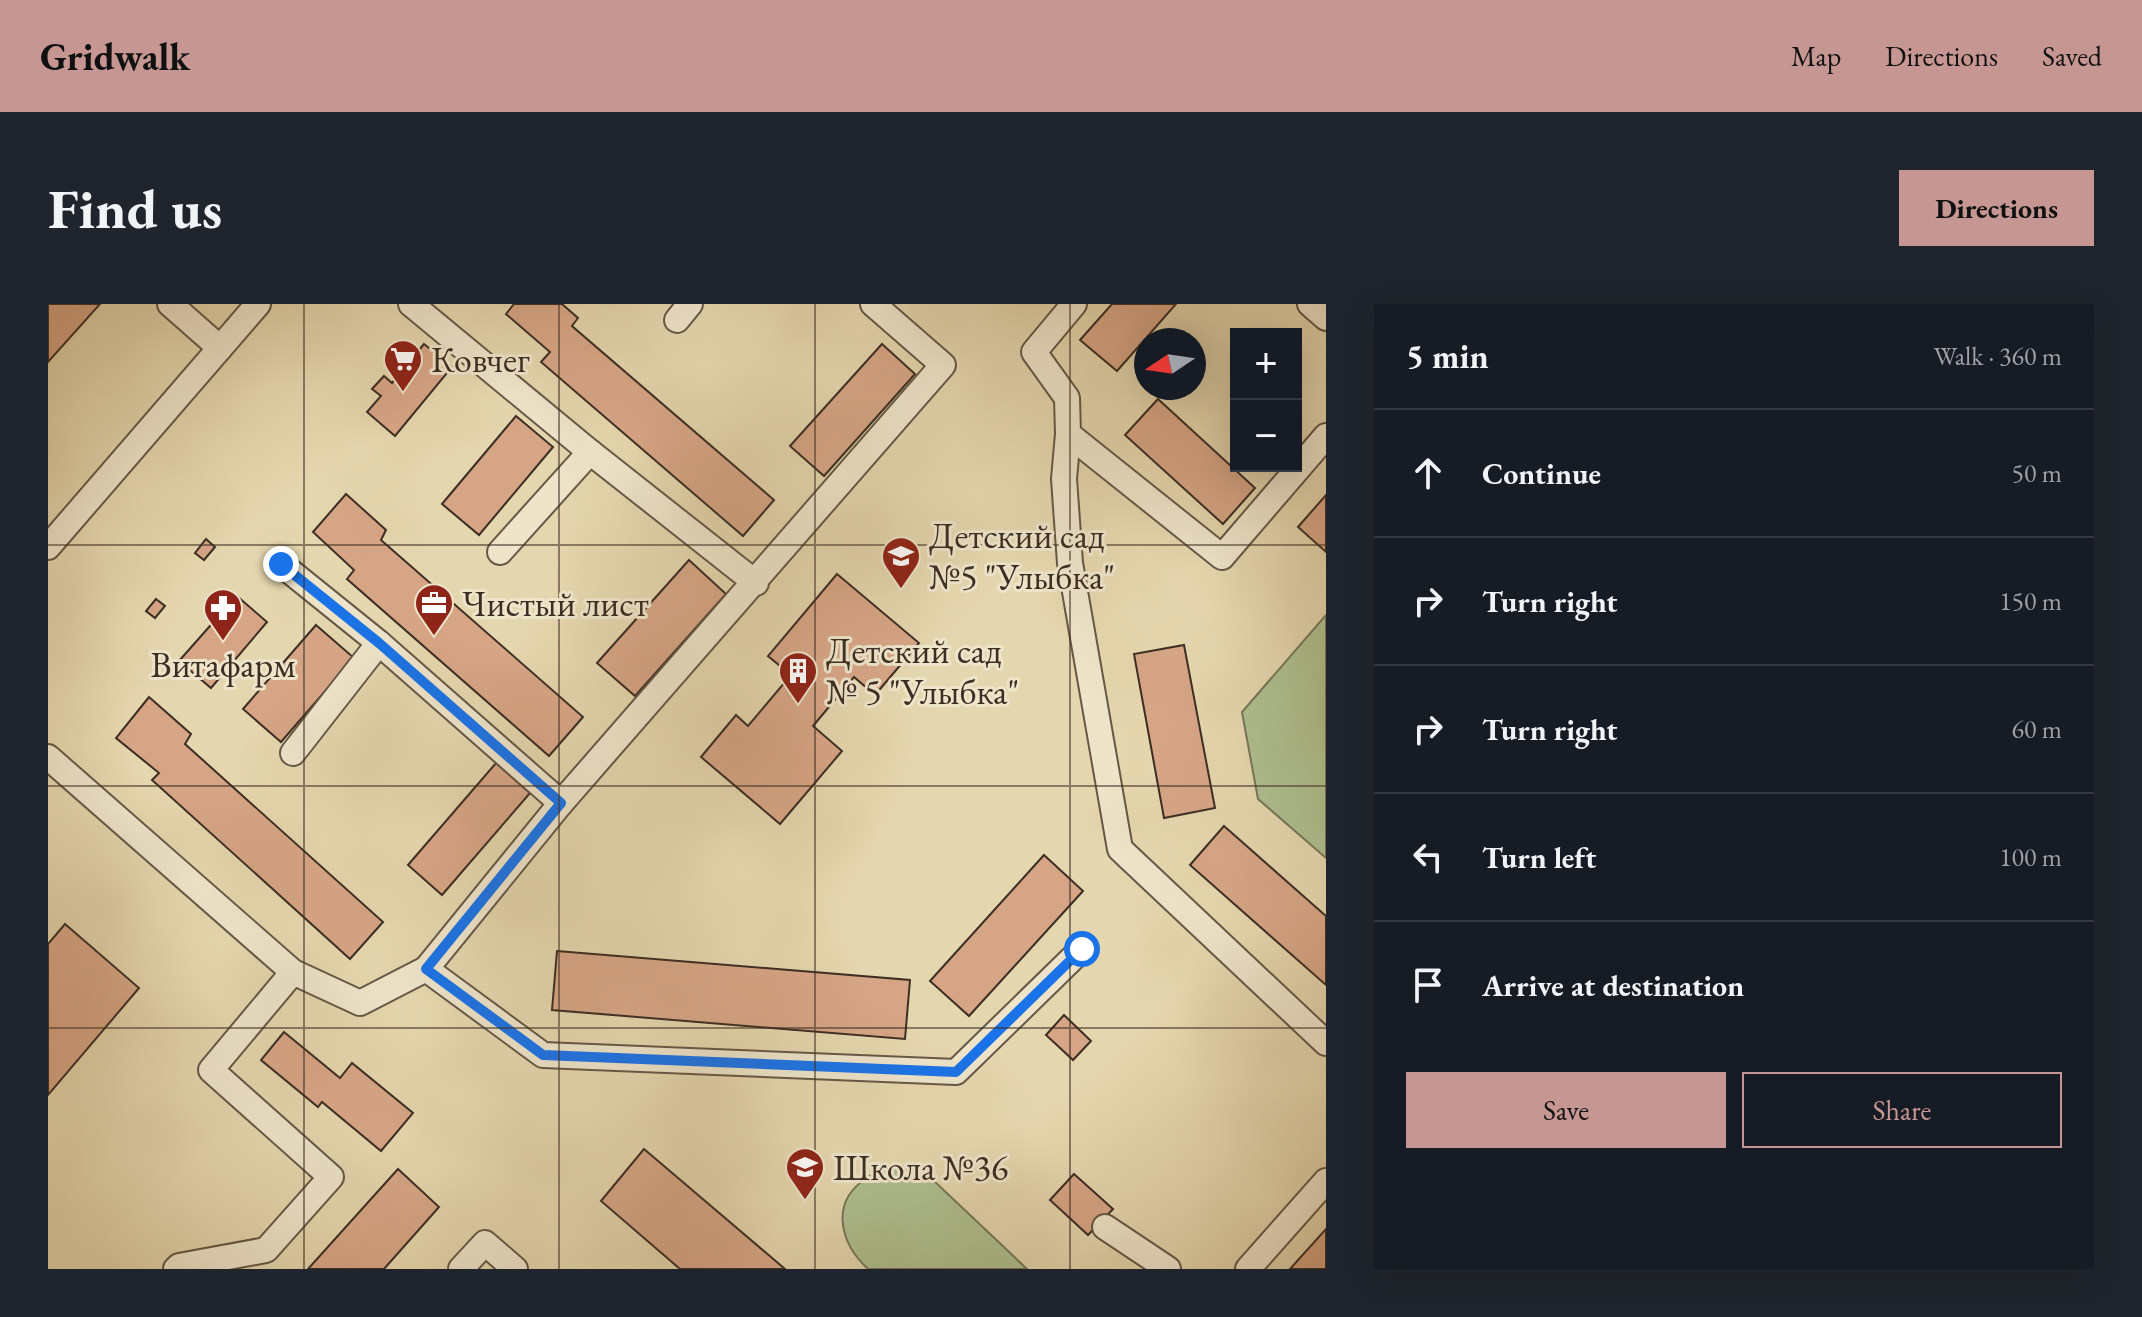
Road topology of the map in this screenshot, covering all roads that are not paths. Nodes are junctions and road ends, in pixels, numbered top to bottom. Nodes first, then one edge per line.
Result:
1 (170, 304) edge
2 (258, 304) edge
3 (411, 304) edge
4 (873, 304) edge
5 (1074, 304) edge
6 (1310, 304) edge
7 (1326, 318) edge
8 (220, 348) junction
9 (1068, 434) junction
10 (1326, 436) edge
11 (590, 452) junction
12 (48, 547) edge
13 (500, 552) dead end
14 (281, 564) dead end
15 (756, 583) junction
16 (379, 643) junction
17 (293, 753) dead end
18 (48, 757) edge
19 (561, 803) junction
20 (1082, 949) dead end
21 (426, 969) junction
22 (293, 972) junction
23 (1326, 1043) edge
24 (1326, 1181) edge
25 (1105, 1227) dead end
26 (176, 1269) edge
27 (461, 1269) edge
28 (515, 1269) edge
29 (1168, 1269) edge
30 (1248, 1269) edge

1 - 8 street
2 - 8 street
3 - 11 street
4 - 15 street
5 - 9 street
6 - 7 street
8 - 12 street
9 - 10 street
9 - 23 street
11 - 13 street
11 - 15 street
14 - 16 street
15 - 19 street
16 - 17 street
16 - 19 street
18 - 22 street
19 - 21 street
20 - 21 street
21 - 22 street
22 - 26 street
24 - 30 street
25 - 29 street
27 - 28 street

